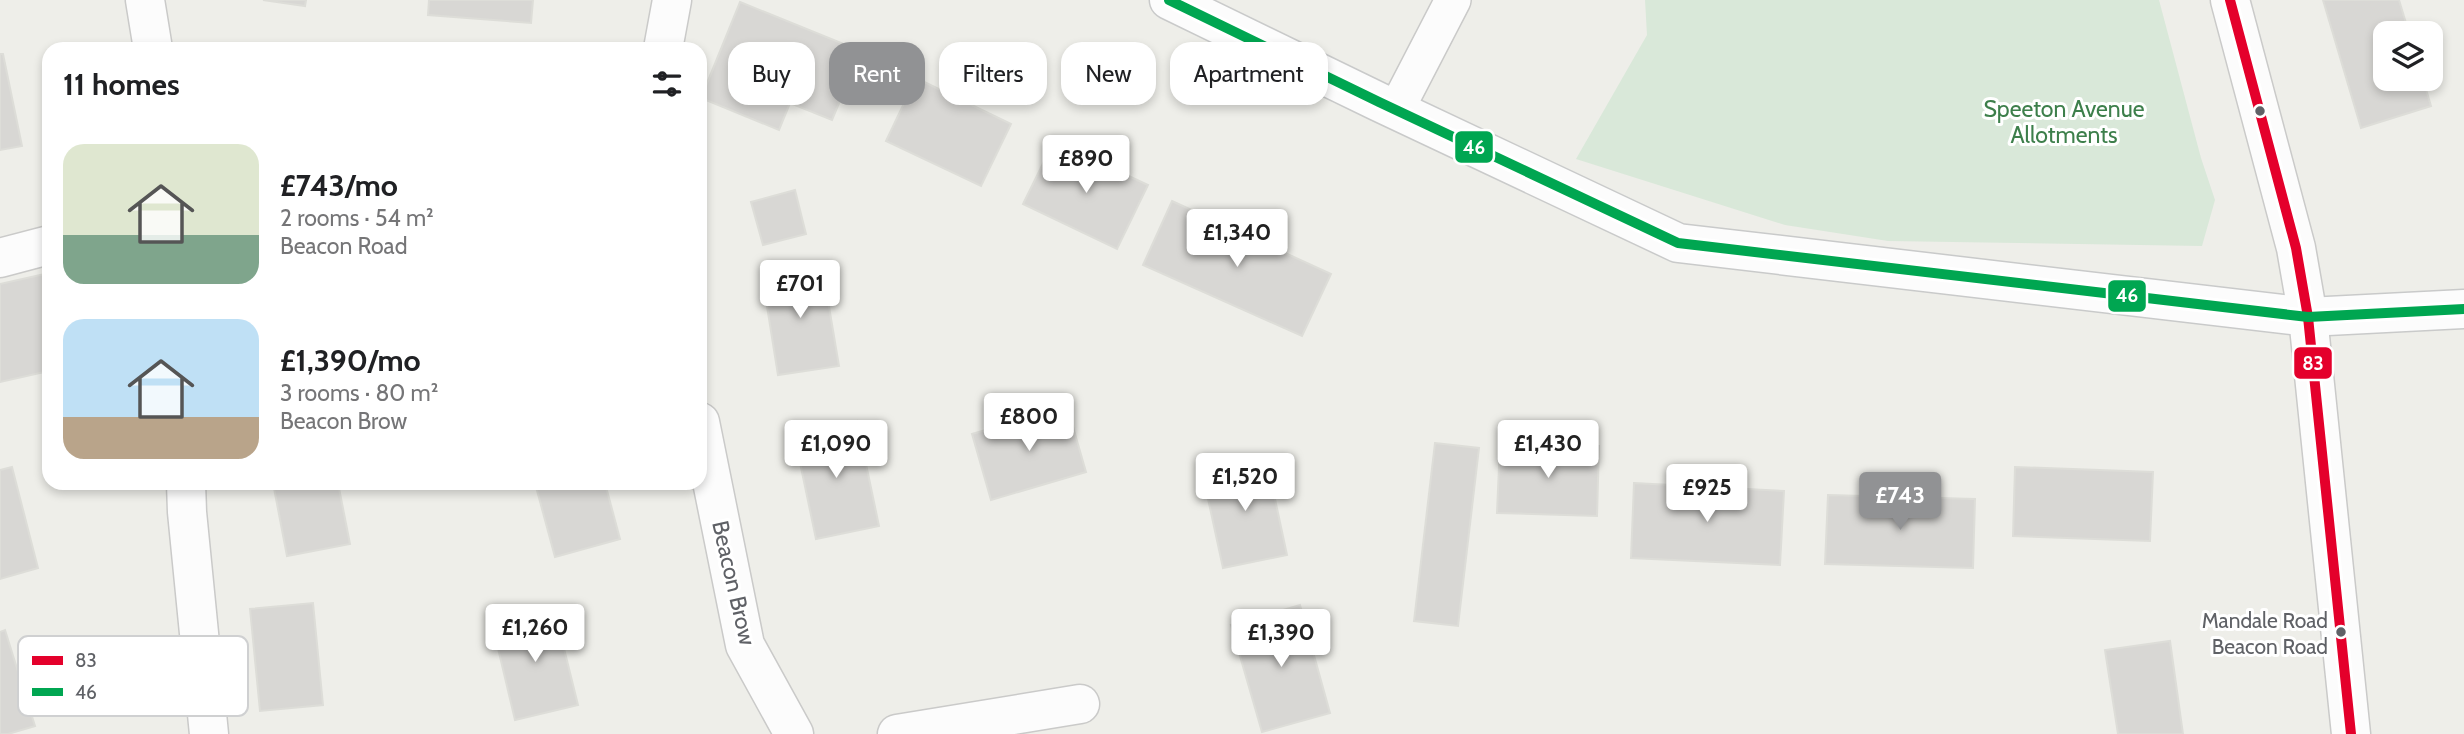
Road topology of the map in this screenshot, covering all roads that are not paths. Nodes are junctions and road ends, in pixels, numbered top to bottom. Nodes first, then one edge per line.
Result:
1 (145, 0) edge
2 (672, 0) edge
3 (1169, 0) edge
4 (1452, 0) edge
5 (2230, 0) edge
6 (152, 42) edge
7 (664, 42) edge
8 (1396, 110) junction
9 (42, 247) edge
10 (0, 258) edge
11 (2464, 309) edge
12 (2308, 317) junction
13 (707, 457) edge
14 (186, 490) edge
15 (199, 636) edge
16 (1080, 704) dead end
17 (207, 716) edge
18 (209, 734) edge
19 (794, 734) edge
20 (897, 734) edge
21 (2351, 734) edge

1 - 6 street
2 - 7 street
3 - 8 street
4 - 8 lane
5 - 12 street
8 - 12 street
9 - 10 street
11 - 12 street
12 - 21 street
13 - 19 street, Beacon Brow
14 - 15 street
16 - 20 street
17 - 18 street

